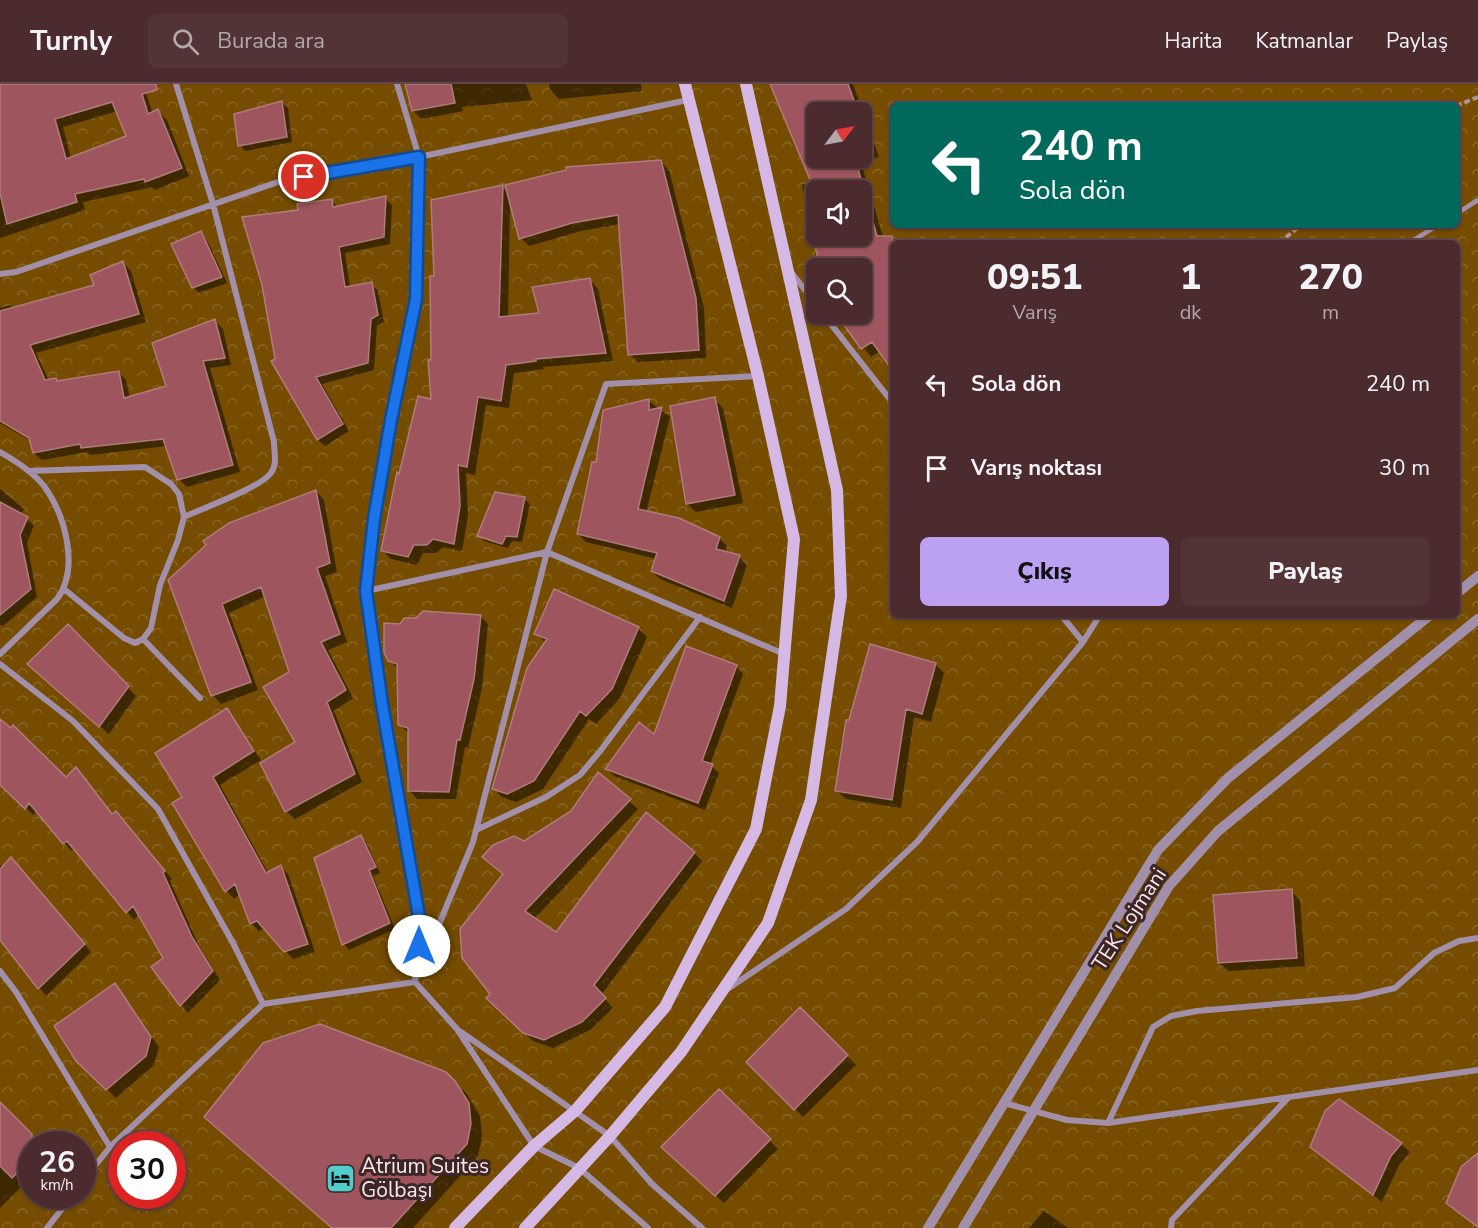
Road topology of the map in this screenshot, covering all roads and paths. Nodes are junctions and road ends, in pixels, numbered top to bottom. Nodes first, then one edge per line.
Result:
1 (176, 84) edge
2 (397, 84) edge
3 (685, 84) edge
4 (746, 84) edge
5 (1478, 97) edge
6 (688, 100) junction
7 (1460, 104) edge
8 (419, 157) junction
9 (1478, 200) edge
10 (213, 204) junction
11 (1460, 211) edge
12 (1297, 228) edge
13 (1433, 228) edge
14 (1283, 240) edge
15 (1414, 240) edge
16 (789, 270) junction
17 (0, 274) edge
18 (806, 291) edge
19 (831, 324) edge
20 (758, 376) junction
21 (890, 399) edge
22 (0, 452) edge
23 (29, 471) junction
24 (184, 517) junction
25 (547, 552) junction
26 (1478, 576) edge
27 (64, 589) junction
28 (366, 591) junction
29 (1460, 591) edge
30 (700, 617) junction
31 (1063, 618) edge
32 (1098, 618) edge
33 (1426, 618) edge
34 (1478, 619) edge
35 (143, 639) junction
36 (1083, 642) junction
37 (0, 654) edge
38 (784, 654) junction
39 (0, 664) edge
40 (200, 698) dead end
41 (476, 830) junction
42 (1478, 938) edge
43 (0, 971) edge
44 (415, 982) junction
45 (721, 993) junction
46 (263, 1004) junction
47 (457, 1029) junction
48 (1478, 1070) edge
49 (1288, 1098) junction
50 (1004, 1103) junction
51 (575, 1112) junction
52 (1033, 1112) junction
53 (1108, 1124) junction
54 (128, 1131) edge
55 (610, 1136) junction
56 (108, 1145) edge
57 (534, 1146) junction
58 (108, 1150) edge
59 (96, 1165) edge
60 (579, 1168) junction
61 (62, 1209) edge
62 (47, 1228) edge
63 (455, 1228) edge
64 (525, 1228) edge
65 (648, 1228) edge
66 (702, 1228) edge
67 (927, 1228) edge
68 (963, 1228) edge
69 (1171, 1228) edge

1 - 10 street
2 - 8 street
3 - 6 main road
4 - 16 main road
5 - 7 path
6 - 8 street
6 - 20 main road
8 - 10 street
8 - 28 street
9 - 11 lane
10 - 17 street
10 - 24 street
12 - 14 path
13 - 15 lane
16 - 18 street
16 - 45 main road
19 - 21 street
20 - 25 street
20 - 38 main road
22 - 23 street
23 - 24 street
23 - 27 street
24 - 35 street
25 - 28 street
25 - 30 street
25 - 41 street
26 - 29 street
27 - 35 street
27 - 37 street
28 - 44 street
30 - 38 street
30 - 41 street
31 - 36 street
32 - 36 street
33 - 50 street, TEK Lojmani
34 - 52 street, TEK Lojmani
35 - 40 street
36 - 45 street
38 - 51 main road
39 - 46 street
41 - 44 street
42 - 53 street
43 - 56 street
44 - 46 street
44 - 47 street
45 - 55 main road
46 - 54 street
47 - 51 street
47 - 57 street
48 - 49 street
49 - 53 street
49 - 69 street
50 - 52 street
50 - 67 street, TEK Lojmani
51 - 55 street
51 - 57 main road
52 - 53 street
52 - 68 street, TEK Lojmani
55 - 60 main road
55 - 66 street
57 - 60 street
57 - 63 main road
58 - 59 street
60 - 64 main road
60 - 65 street
61 - 62 street

